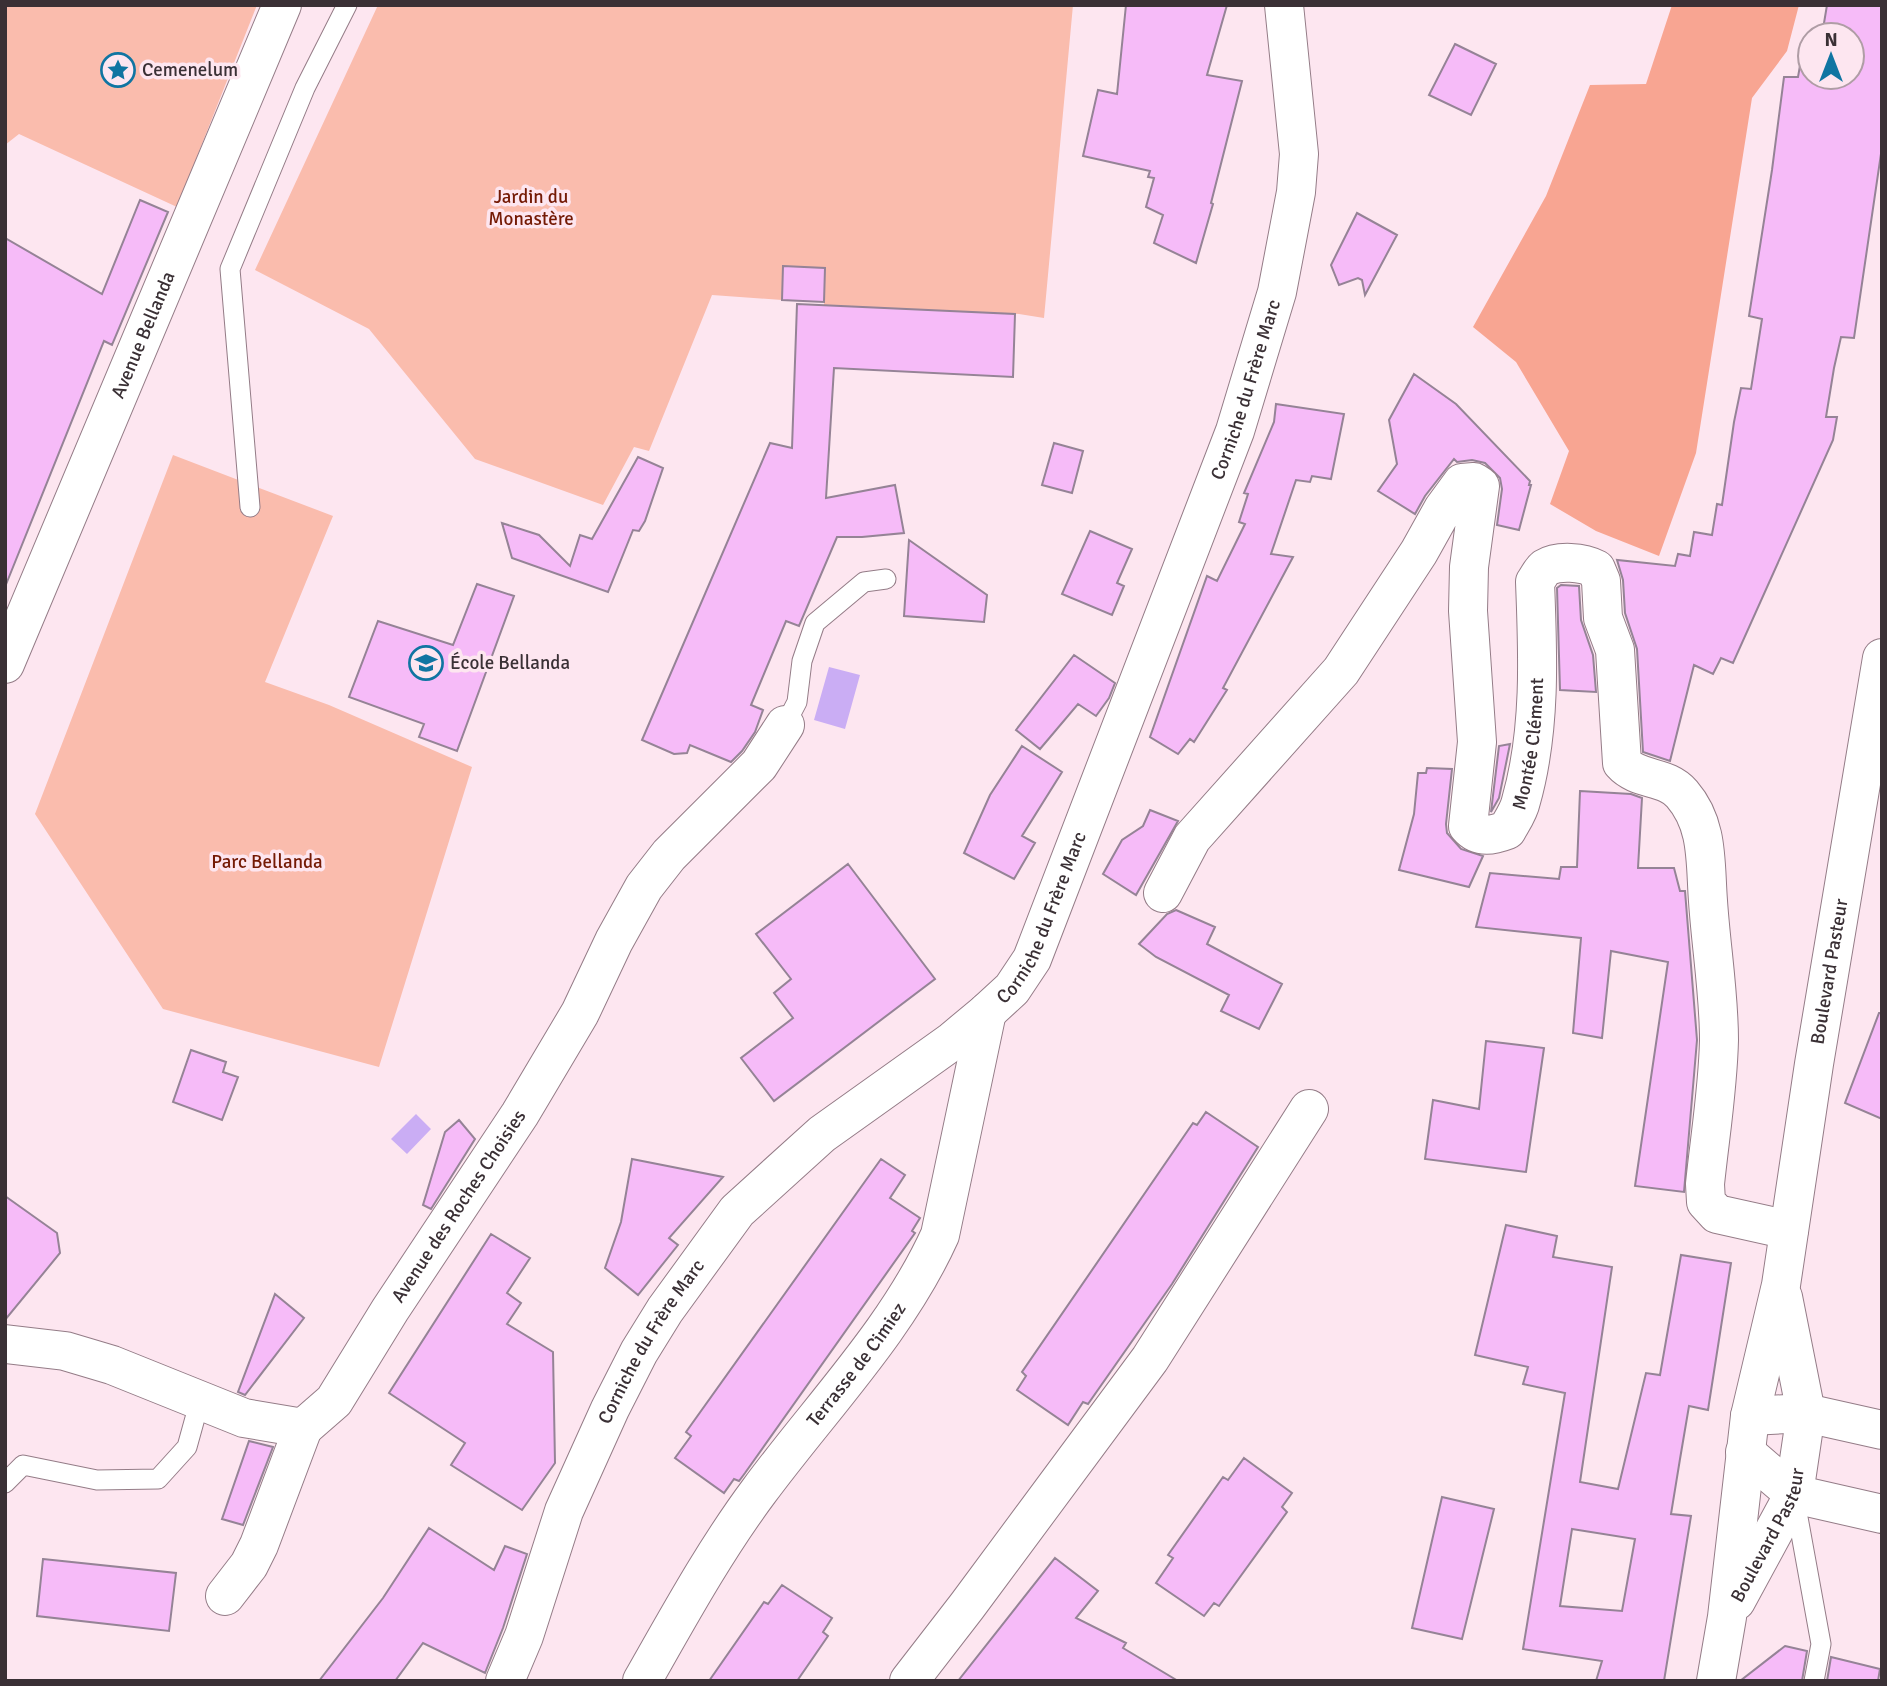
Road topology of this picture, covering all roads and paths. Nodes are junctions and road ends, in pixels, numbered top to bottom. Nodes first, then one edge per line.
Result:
1 (282, 5) edge
2 (347, 5) edge
3 (1284, 5) edge
4 (250, 507) dead end
5 (886, 579) dead end
6 (8, 650) edge
7 (1882, 658) edge
8 (785, 725) joint
9 (1875, 744) edge
10 (1163, 893) dead end
11 (986, 1012) junction
12 (1309, 1108) dead end
13 (1789, 1230) junction
14 (1781, 1285) junction
15 (5, 1344) edge
16 (200, 1400) junction
17 (1805, 1413) junction
18 (303, 1428) junction
19 (1882, 1430) edge
20 (1747, 1434) junction
21 (5, 1483) edge
22 (1794, 1493) junction
23 (1882, 1514) edge
24 (225, 1596) dead end
25 (1727, 1617) junction
26 (505, 1681) edge
27 (642, 1681) edge
28 (909, 1681) edge
29 (1716, 1681) edge
30 (1814, 1681) edge

1 - 6 street, Avenue Bellanda
2 - 4 lane
3 - 11 street, Corniche du Frère Marc
5 - 8 lane
7 - 9 street, Boulevard Pasteur
8 - 18 street, Avenue des Roches Choisies
9 - 13 street, Boulevard Pasteur
10 - 13 street, Montée Clément
11 - 26 street, Corniche du Frère Marc
11 - 27 street, Terrasse de Cimiez
12 - 28 street
13 - 14 street, Boulevard Pasteur
14 - 17 street, Boulevard Pasteur
14 - 20 street, Boulevard Pasteur
15 - 16 street
16 - 18 street
16 - 21 lane
17 - 19 street
17 - 20 street
17 - 22 street, Boulevard Pasteur
18 - 24 street
20 - 22 street
20 - 25 street, Boulevard Pasteur
22 - 23 street
22 - 25 street, Boulevard Pasteur
22 - 30 lane
25 - 29 street, Boulevard Pasteur

